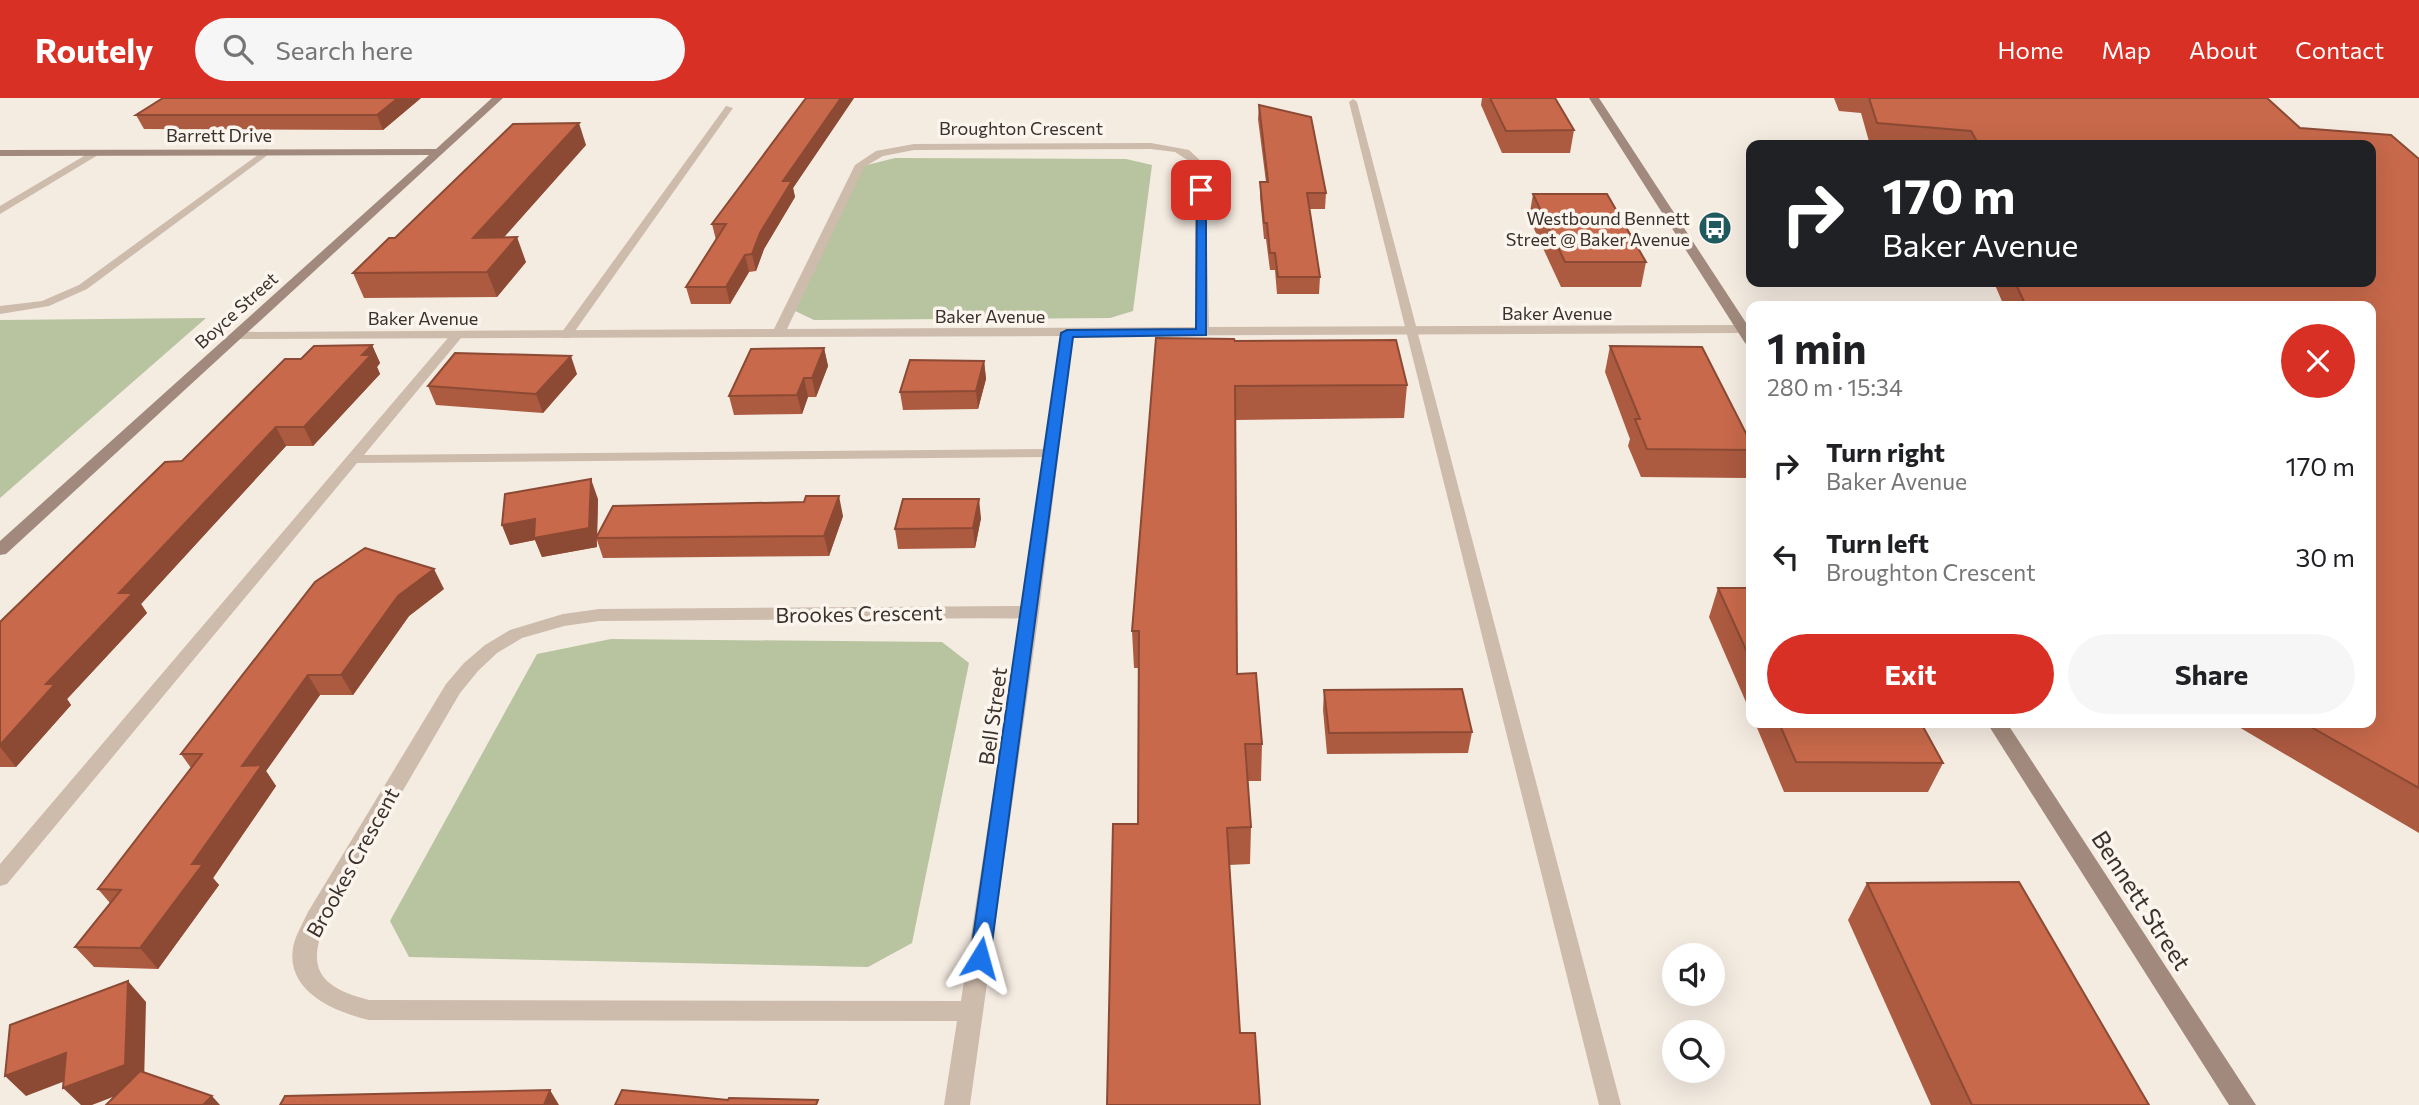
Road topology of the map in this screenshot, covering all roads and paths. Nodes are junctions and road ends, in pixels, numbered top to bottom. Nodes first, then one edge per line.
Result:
1 (498, 98) edge
2 (1594, 98) edge
3 (1353, 102) dead end
4 (729, 108) dead end
5 (266, 152) junction
6 (438, 152) junction
7 (0, 153) edge
8 (94, 153) junction
9 (0, 211) edge
10 (0, 310) edge
11 (1743, 329) junction
12 (1411, 331) junction
13 (1202, 332) junction
14 (1067, 333) junction
15 (778, 334) junction
16 (1746, 334) edge
17 (237, 335) junction
18 (457, 335) junction
19 (566, 335) junction
20 (1051, 453) junction
21 (356, 459) junction
22 (0, 550) edge
23 (1030, 612) junction
24 (2000, 728) edge
25 (0, 878) edge
26 (972, 1011) junction
27 (957, 1105) edge
28 (1610, 1105) edge
29 (2243, 1105) edge

1 - 6 street, Boyce Street
2 - 11 street
3 - 12 lane
4 - 19 lane
5 - 6 street, Barrett Drive
5 - 8 street, Barrett Drive
5 - 10 lane
6 - 17 street, Boyce Street
7 - 8 street, Barrett Drive
8 - 9 street
11 - 12 street, Baker Avenue
11 - 16 street
12 - 13 street, Baker Avenue
12 - 28 lane
13 - 14 street, Baker Avenue
13 - 15 street, Broughton Crescent
14 - 15 street, Baker Avenue
14 - 20 street, Bell Street
15 - 19 street, Baker Avenue
17 - 18 street, Baker Avenue
17 - 22 street, Boyce Street
18 - 19 street, Baker Avenue
18 - 21 lane
20 - 21 lane
20 - 23 street, Bell Street
21 - 25 lane
23 - 26 street, Bell Street
23 - 26 street, Brookes Crescent
24 - 29 street, Bennett Street
26 - 27 street, Bell Street

